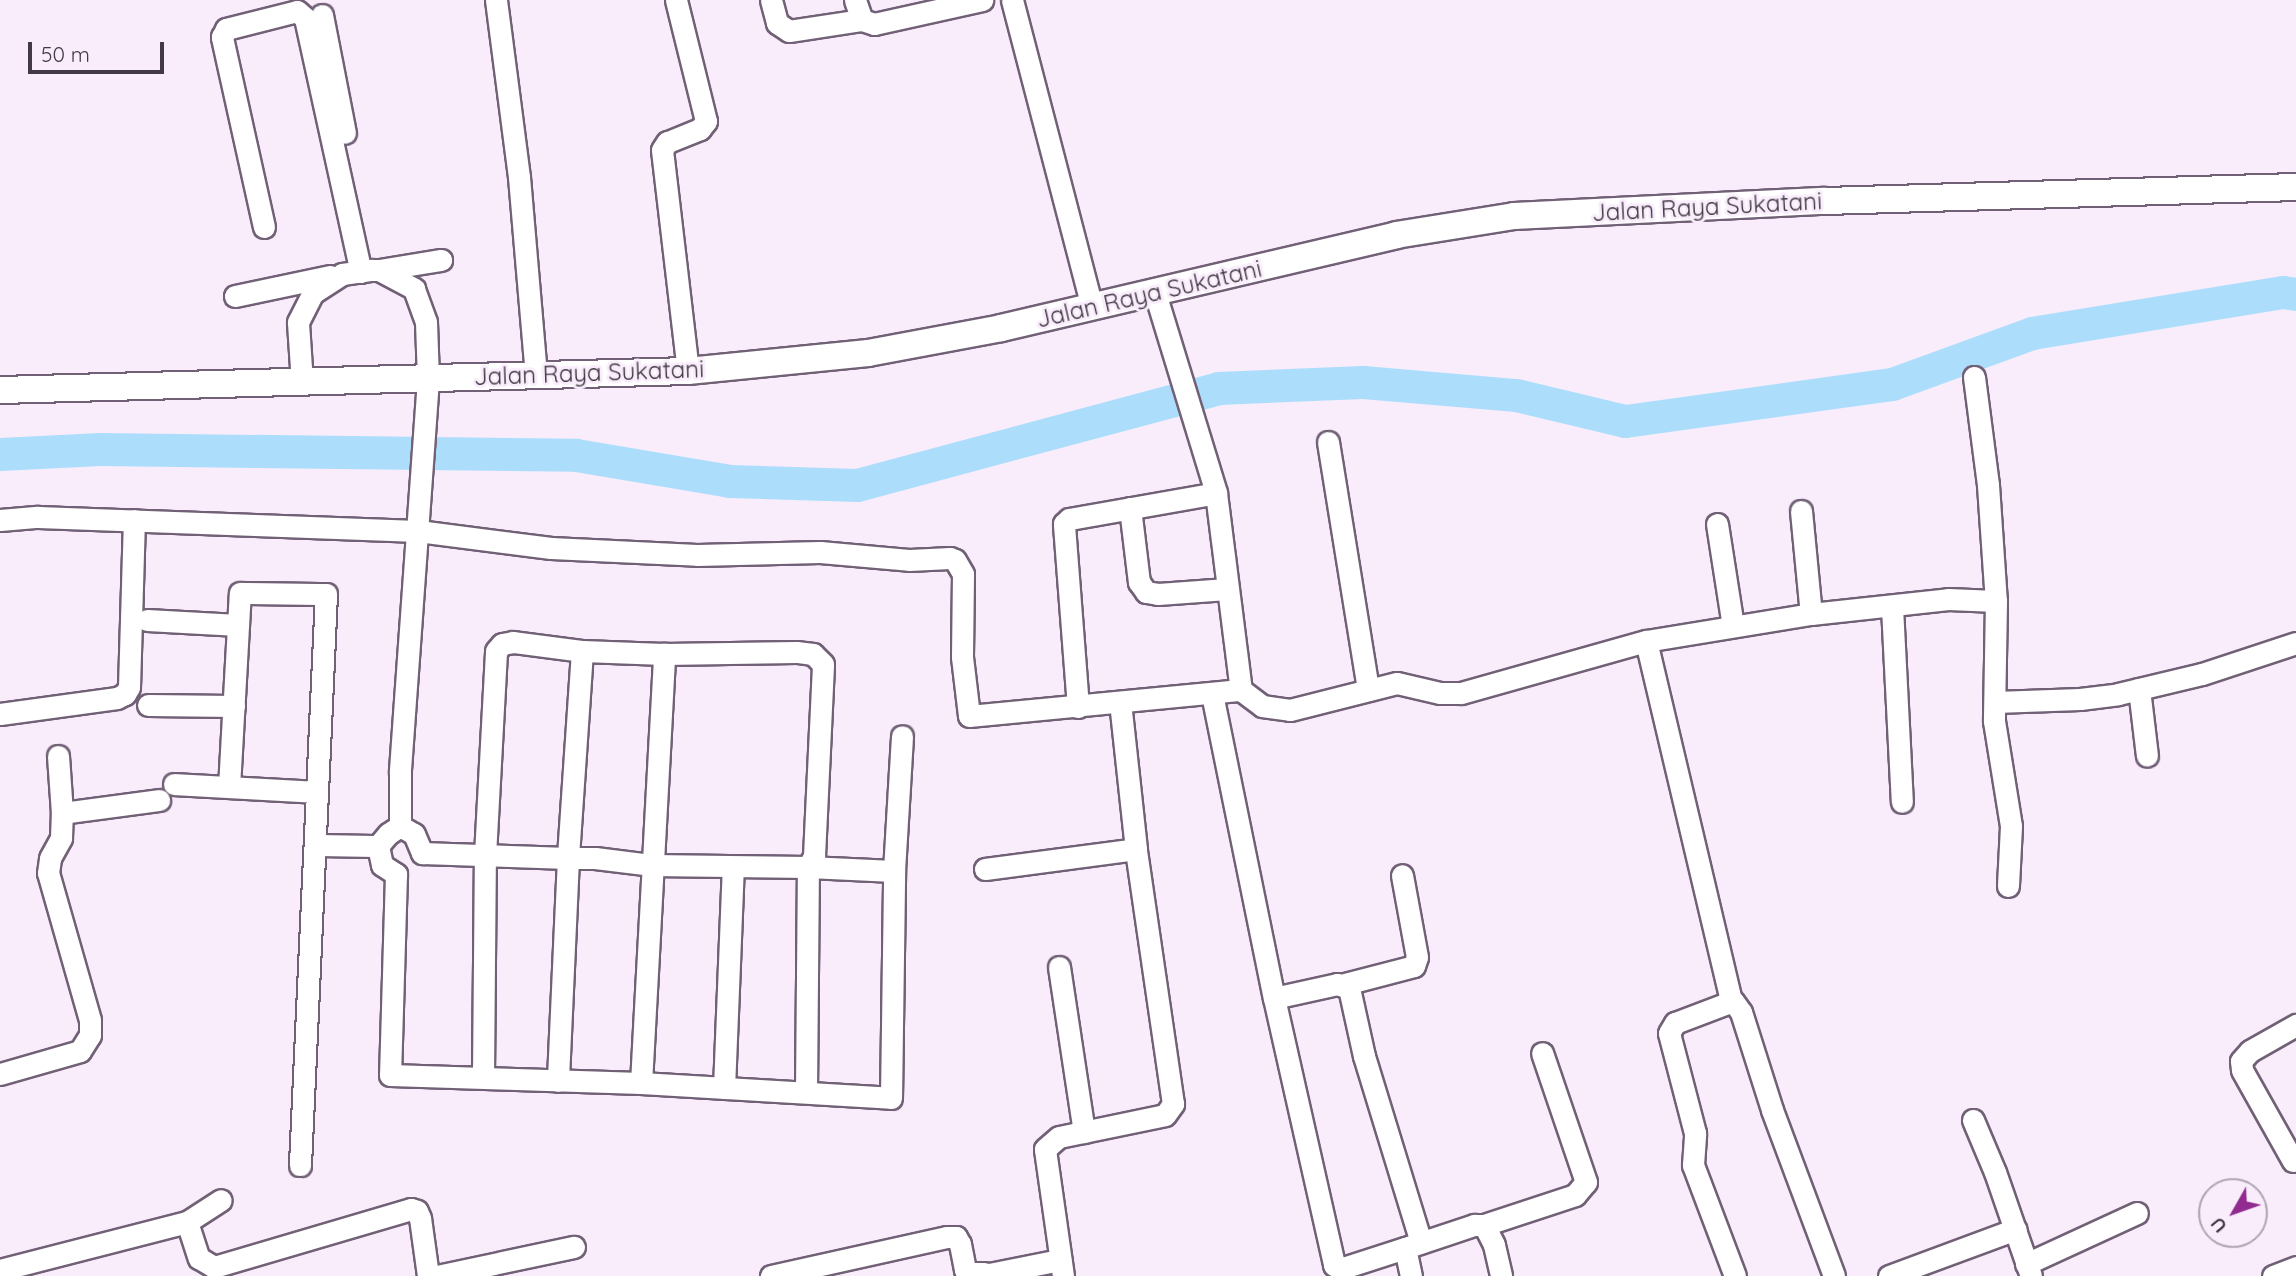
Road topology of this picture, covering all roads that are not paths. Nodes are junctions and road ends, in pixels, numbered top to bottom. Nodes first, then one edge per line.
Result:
1 (496, 0) edge
2 (676, 0) edge
3 (771, 0) edge
4 (982, 0) edge
5 (1012, 0) edge
6 (935, 5) edge
7 (859, 10) edge
8 (322, 15) dead end
9 (2296, 187) edge
10 (264, 227) dead end
11 (441, 260) dead end
12 (364, 271) junction
13 (1155, 293) junction
14 (235, 296) dead end
15 (1092, 307) junction
16 (688, 372) junction
17 (536, 376) junction
18 (1974, 377) dead end
19 (428, 379) junction
20 (302, 383) junction
21 (0, 390) edge
22 (1328, 442) dead end
23 (1216, 494) junction
24 (1130, 509) junction
25 (1801, 510) dead end
26 (0, 520) edge
27 (134, 520) junction
28 (1717, 524) dead end
29 (418, 531) junction
30 (1227, 589) junction
31 (1996, 601) junction
32 (1892, 607) junction
33 (1811, 614) junction
34 (147, 620) dead end
35 (238, 625) junction
36 (1733, 626) junction
37 (1646, 641) junction
38 (2296, 643) edge
39 (582, 650) junction
40 (664, 654) junction
41 (2139, 689) junction
42 (1241, 690) junction
43 (1368, 690) junction
44 (1212, 694) junction
45 (1120, 702) junction
46 (1995, 702) junction
47 (148, 705) dead end
48 (234, 706) junction
49 (1078, 707) junction
50 (0, 714) edge
51 (902, 736) dead end
52 (58, 756) dead end
53 (2147, 756) dead end
54 (174, 784) dead end
55 (229, 787) junction
56 (317, 792) junction
57 (159, 800) dead end
58 (1902, 802) dead end
59 (62, 813) junction
60 (400, 826) junction
61 (315, 845) junction
62 (378, 846) junction
63 (1136, 849) junction
64 (422, 853) junction
65 (485, 855) junction
66 (569, 858) junction
67 (651, 865) junction
68 (733, 867) junction
69 (808, 867) junction
70 (985, 869) dead end
71 (894, 871) junction
72 (396, 874) junction
73 (1402, 874) dead end
74 (2008, 886) dead end
75 (1059, 967) dead end
76 (1345, 984) junction
77 (1274, 998) junction
78 (1731, 1001) junction
79 (2296, 1025) edge
80 (1542, 1053) dead end
81 (0, 1074) edge
82 (483, 1076) junction
83 (558, 1081) junction
84 (641, 1083) junction
85 (724, 1088) junction
86 (806, 1091) junction
87 (1973, 1120) dead end
88 (1084, 1132) junction
89 (2293, 1161) dead end
90 (300, 1165) dead end
91 (221, 1200) dead end
92 (2137, 1213) dead end
93 (187, 1223) junction
94 (1484, 1225) junction
95 (2016, 1229) junction
96 (1413, 1245) junction
97 (574, 1247) dead end
98 (2296, 1267) edge
99 (1061, 1268) edge
100 (0, 1270) edge
101 (2028, 1270) edge
102 (1338, 1272) edge
103 (981, 1275) edge
104 (428, 1276) edge
105 (437, 1276) edge
106 (771, 1276) edge
107 (1412, 1276) edge
108 (1501, 1276) edge
109 (1735, 1276) edge
110 (1834, 1276) edge
111 (1889, 1276) edge
112 (2273, 1276) edge

1 - 17 street
2 - 16 street
3 - 7 street
4 - 6 street
5 - 15 street
6 - 7 street
8 - 12 street
9 - 13 main road, Jalan Raya Sukatani
10 - 12 street
11 - 12 street
12 - 14 street
12 - 19 street
12 - 20 street
13 - 15 main road, Jalan Raya Sukatani
13 - 23 street
15 - 16 main road, Jalan Raya Sukatani
16 - 17 main road, Jalan Raya Sukatani
17 - 19 main road, Jalan Raya Sukatani
18 - 31 street
19 - 20 main road, Jalan Raya Sukatani
19 - 29 street
20 - 21 main road, Jalan Raya Sukatani
22 - 43 street
23 - 24 street
23 - 30 street
24 - 30 street
24 - 49 street
25 - 33 street
26 - 27 street
27 - 29 street
27 - 50 street
28 - 36 street
29 - 49 street
29 - 60 street
30 - 42 street
31 - 32 street
31 - 46 street
32 - 33 street
32 - 58 street
33 - 36 street
34 - 35 street
35 - 48 street
35 - 56 street
36 - 37 street
37 - 43 street
37 - 78 street
38 - 41 street
39 - 40 street
39 - 65 street
39 - 66 street
40 - 67 street
40 - 69 street
41 - 46 street
41 - 53 street
42 - 43 street
42 - 44 street
44 - 45 street
44 - 77 street
45 - 49 street
45 - 63 street
46 - 74 street
47 - 48 street
48 - 55 street
51 - 71 street
52 - 59 street
54 - 55 street
55 - 56 street
56 - 61 street
57 - 59 street
59 - 81 street
60 - 62 street
60 - 64 street
61 - 62 street
61 - 90 street
62 - 72 street
63 - 70 street
63 - 88 street
64 - 65 street
64 - 72 street
65 - 66 street
65 - 82 street
66 - 67 street
66 - 83 street
67 - 68 street
67 - 84 street
68 - 69 street
68 - 85 street
69 - 71 street
69 - 86 street
71 - 86 street
72 - 82 street
73 - 76 street
75 - 88 street
76 - 77 street
76 - 96 street
77 - 102 street
78 - 109 street
78 - 110 street
79 - 89 street
80 - 94 street
82 - 83 street
83 - 84 street
84 - 85 street
85 - 86 street
87 - 95 street
88 - 99 street
91 - 93 street
92 - 101 street
93 - 100 street
93 - 104 street
94 - 96 street
94 - 108 street
95 - 101 street
95 - 111 street
96 - 102 street
96 - 107 street
97 - 105 street
98 - 112 street
99 - 103 street
103 - 106 street

